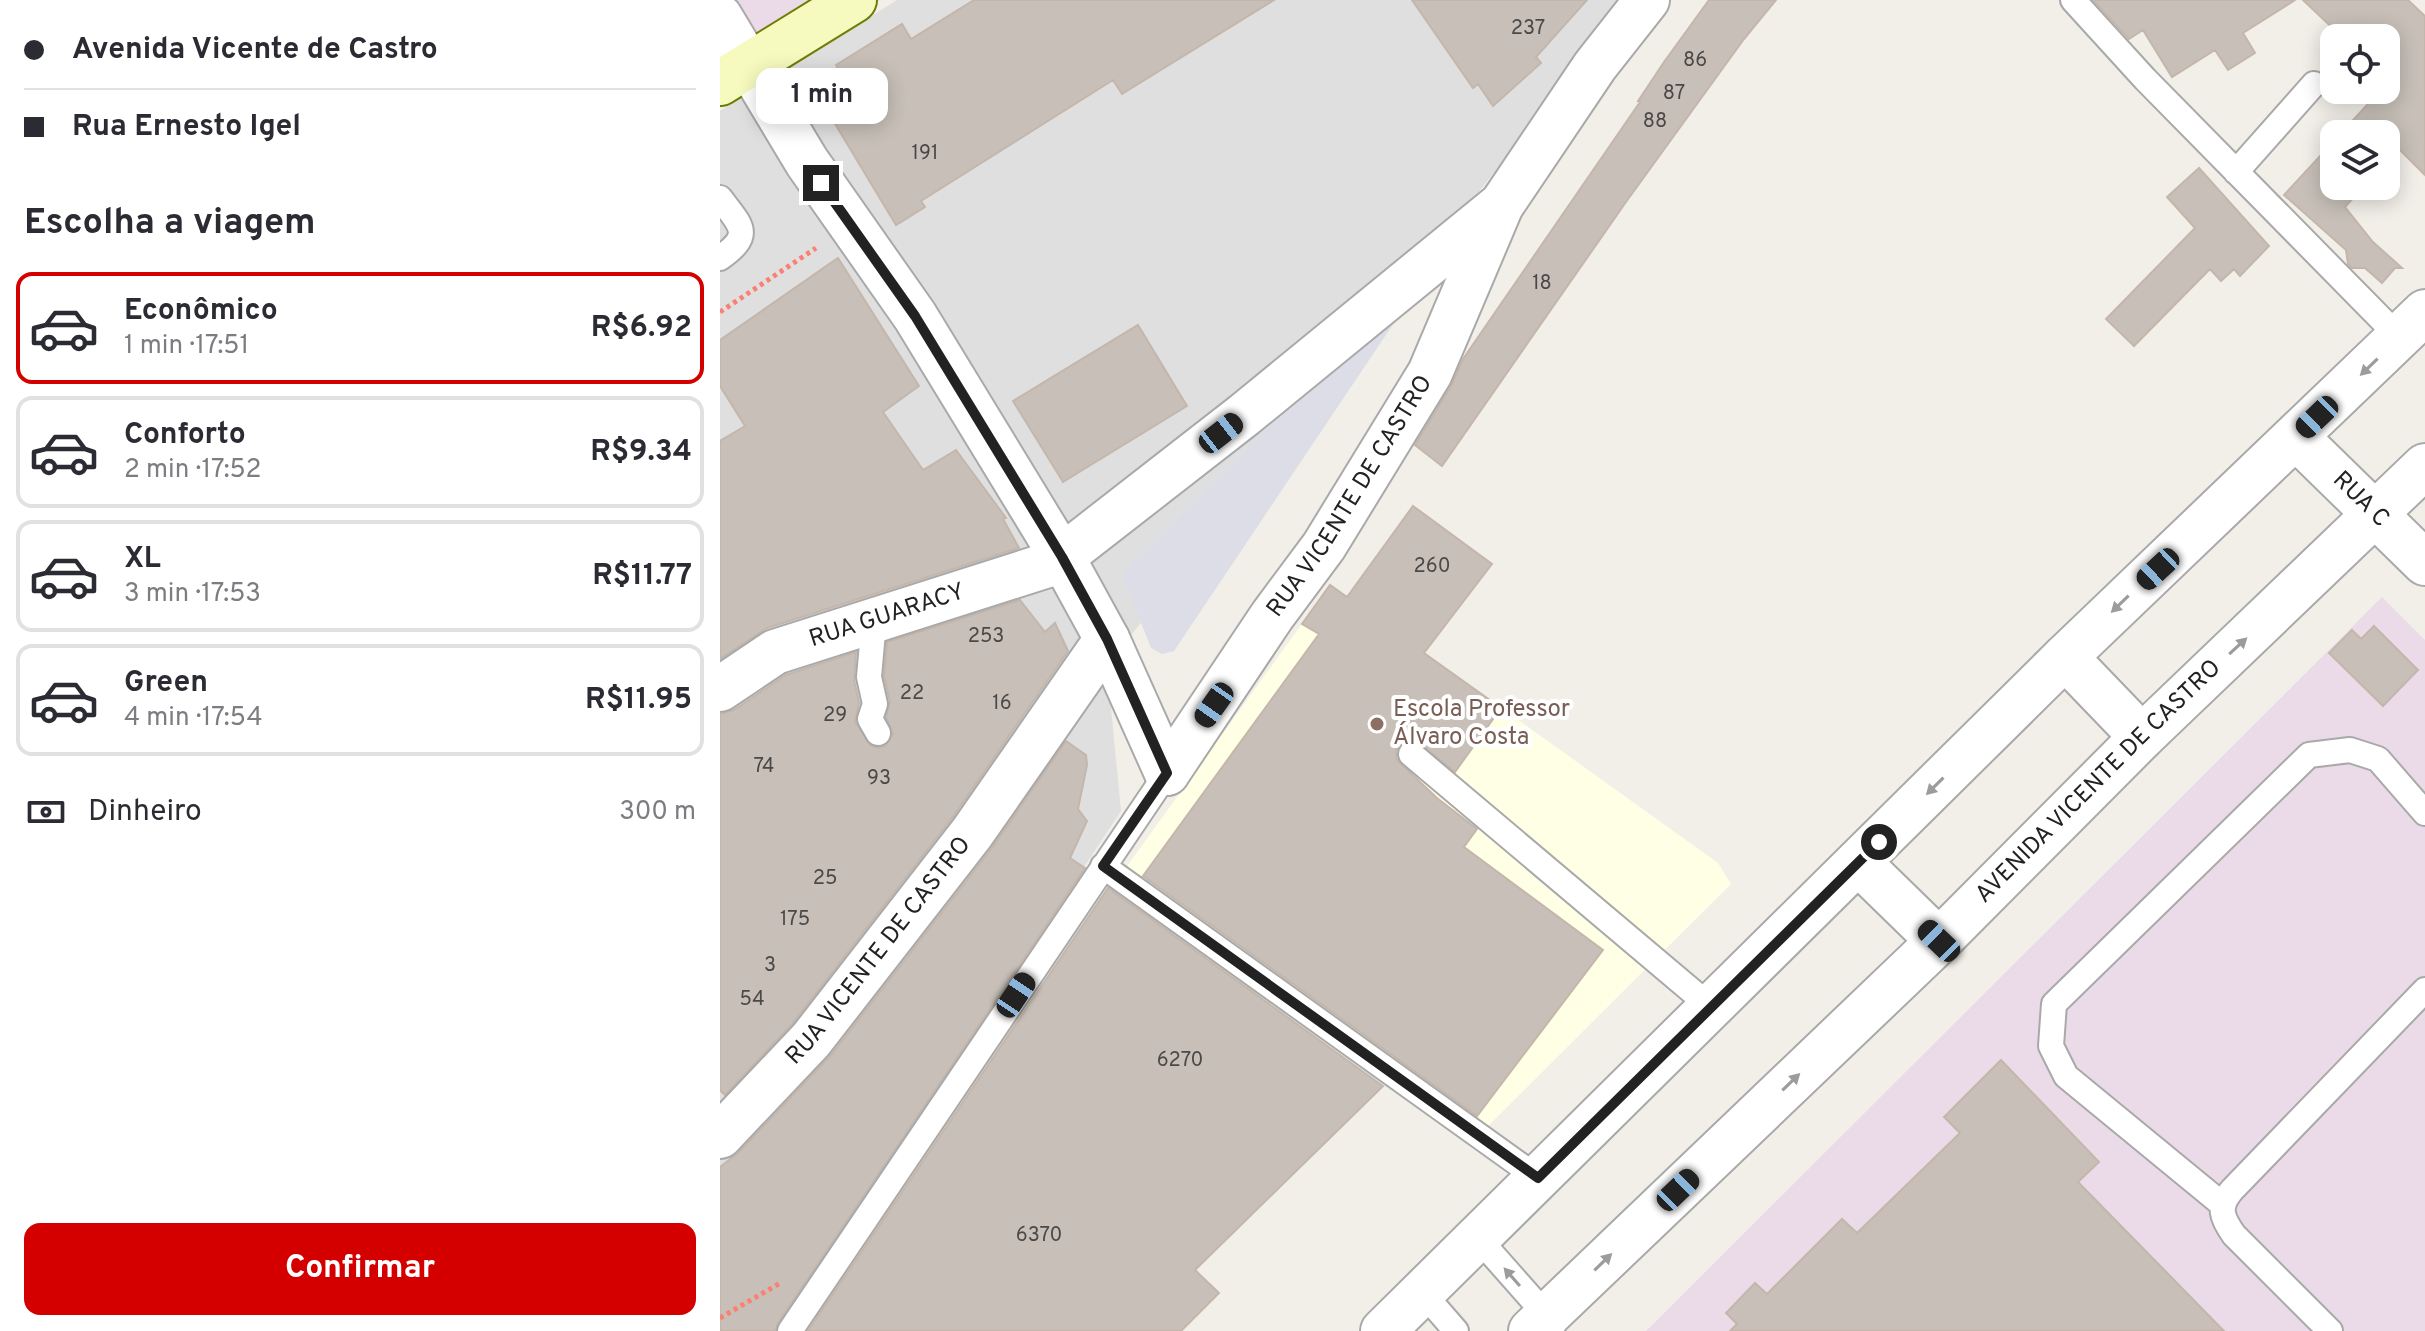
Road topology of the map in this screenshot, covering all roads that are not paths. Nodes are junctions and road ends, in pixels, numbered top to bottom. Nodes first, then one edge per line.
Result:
1 (854, 0) edge
2 (1647, 0) edge
3 (2073, 0) edge
4 (720, 17) edge
5 (734, 74) edge
6 (2314, 84) dead end
7 (2236, 172) junction
8 (720, 198) edge
9 (1502, 204) junction
10 (720, 258) edge
11 (2412, 325) edge
12 (2296, 437) junction
13 (2425, 466) edge
14 (2376, 516) junction
15 (1062, 557) junction
16 (2425, 563) edge
17 (874, 621) junction
18 (1107, 639) junction
19 (2065, 657) junction
20 (720, 689) edge
21 (878, 733) dead end
22 (2142, 737) junction
23 (1411, 754) dead end
24 (1167, 773) junction
25 (2425, 813) edge
26 (1858, 862) junction
27 (1103, 866) junction
28 (1939, 941) junction
29 (2425, 990) edge
30 (1712, 1008) junction
31 (720, 1136) edge
32 (1538, 1178) junction
33 (2223, 1205) junction
34 (1478, 1238) junction
35 (1423, 1293) junction
36 (1546, 1326) edge
37 (790, 1331) edge
38 (1383, 1331) edge
39 (1456, 1331) edge
40 (2330, 1331) edge

1 - 5 street
2 - 9 street, RUA VICENTE DE CASTRO
3 - 7 lane
4 - 5 street
5 - 15 street
6 - 7 lane
7 - 11 lane
8 - 10 lane
9 - 15 street, RUA VICENTE DE CASTRO
9 - 24 street, RUA VICENTE DE CASTRO
11 -> 12 street
12 - 14 street, RUA C
12 -> 19 street
13 - 14 street, AVENIDA VICENTE DE CASTRO
14 - 16 street, RUA C
22 -> 14 street, AVENIDA VICENTE DE CASTRO
15 - 17 street, RUA GUARACY
15 - 18 street
17 - 20 street, RUA GUARACY
17 - 21 lane
18 - 24 street
18 - 31 street, RUA VICENTE DE CASTRO
19 - 22 street
19 -> 26 street
22 - 28 street, AVENIDA VICENTE DE CASTRO
23 - 30 lane
24 - 27 lane
25 - 33 lane
26 - 28 street
26 - 30 street
27 - 32 lane
27 - 37 lane
36 -> 28 street, AVENIDA VICENTE DE CASTRO
29 - 33 lane
30 - 32 street
32 - 34 street
33 - 40 lane
34 - 35 street
36 -> 34 lane
35 - 38 street
35 - 39 lane

